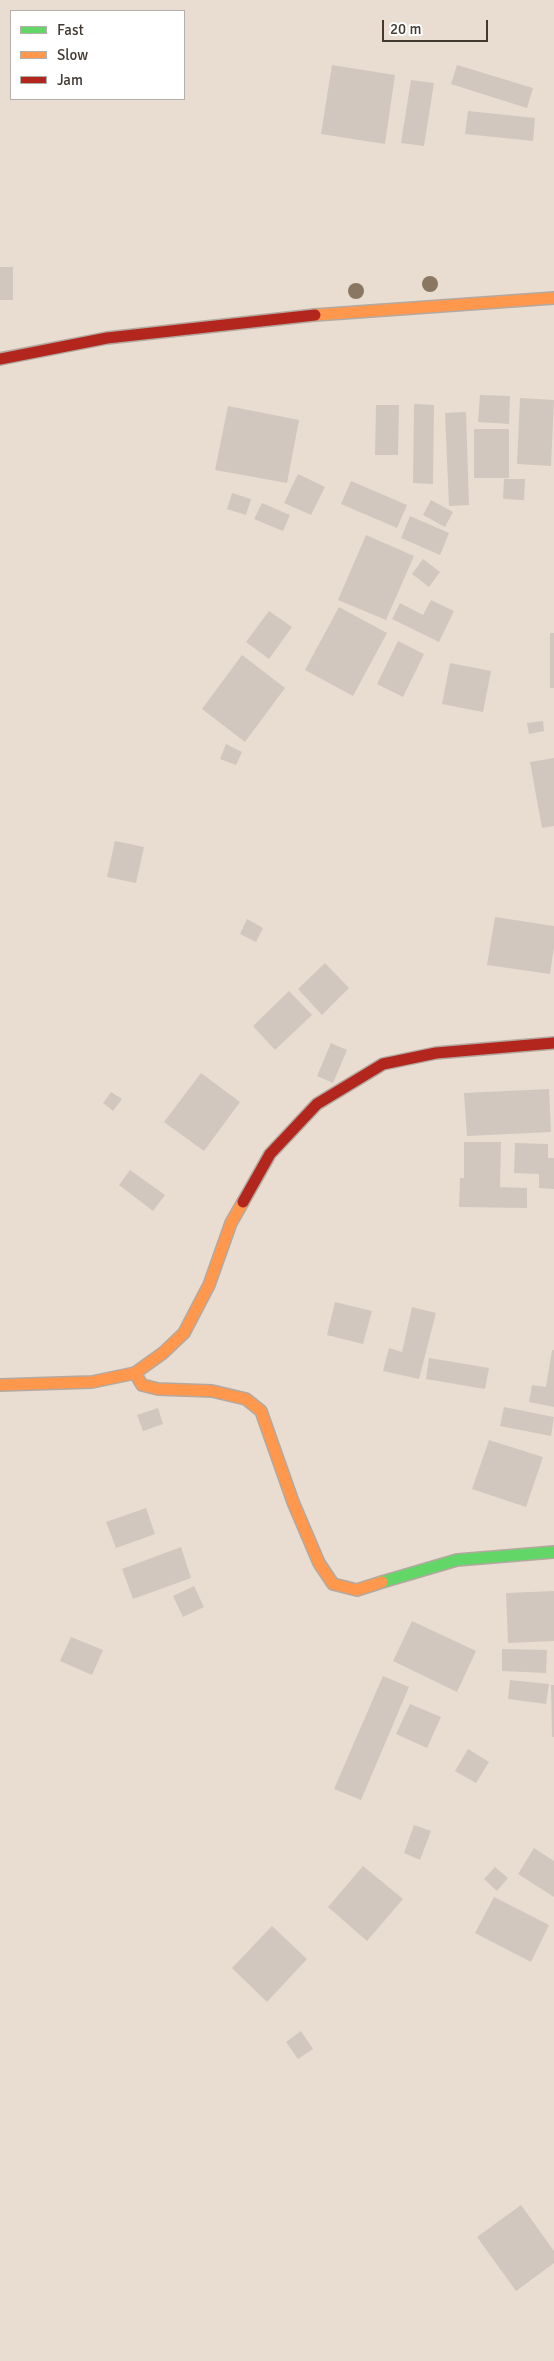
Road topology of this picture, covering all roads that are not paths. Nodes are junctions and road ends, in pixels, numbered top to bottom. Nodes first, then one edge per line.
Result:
1 (554, 298) edge
2 (0, 359) edge
3 (554, 1044) edge
4 (135, 1373) junction
5 (0, 1385) edge
6 (554, 1552) edge

1 - 2 street
3 - 4 street
4 - 5 street
4 - 6 street

